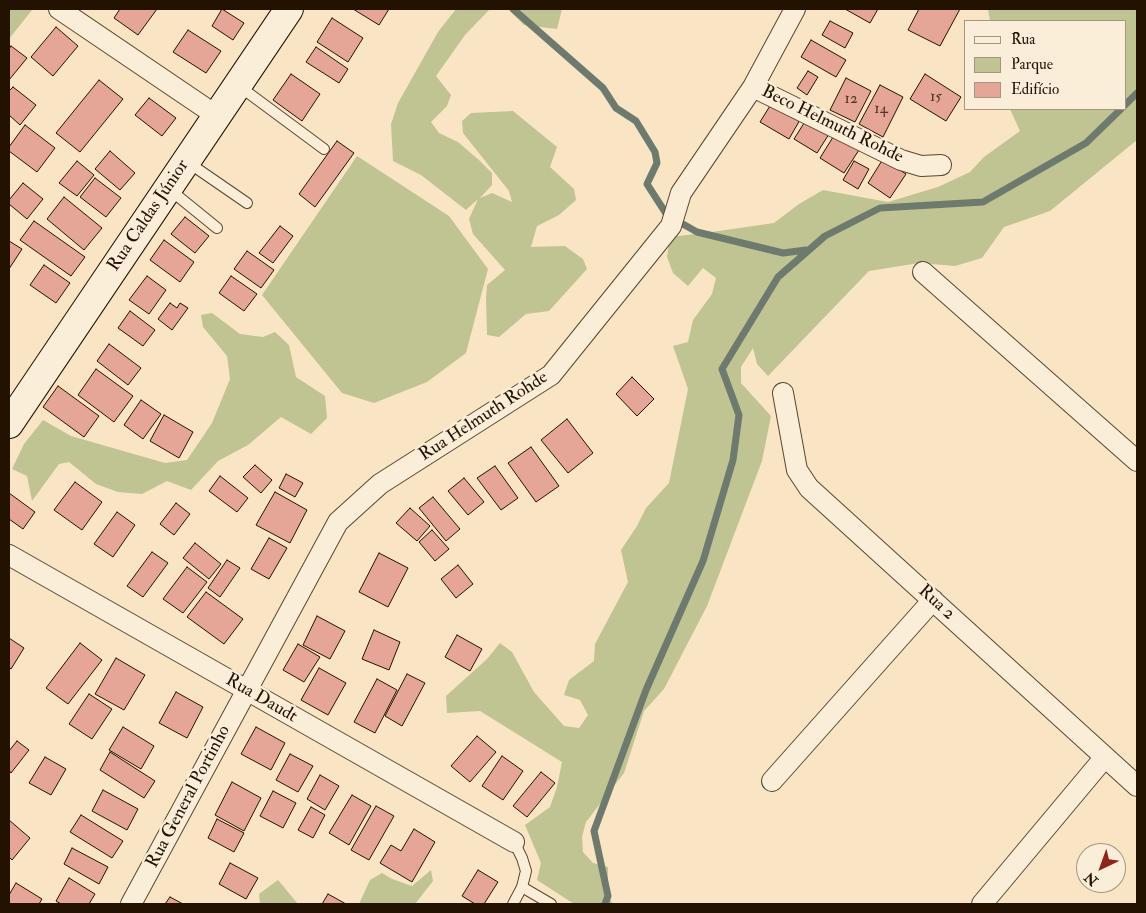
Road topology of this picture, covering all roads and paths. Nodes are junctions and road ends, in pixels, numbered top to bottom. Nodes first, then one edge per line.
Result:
1 (58, 9) edge
2 (289, 9) edge
3 (795, 9) edge
4 (237, 85) junction
5 (753, 88) junction
6 (217, 116) junction
7 (324, 149) dead end
8 (186, 161) junction
9 (941, 165) dead end
10 (168, 188) junction
11 (247, 203) dead end
12 (217, 228) dead end
13 (923, 272) dead end
14 (784, 393) dead end
15 (9, 424) edge
16 (1137, 461) edge
17 (9, 555) edge
18 (933, 600) junction
19 (246, 690) junction
20 (1105, 757) junction
21 (772, 781) dead end
22 (1137, 786) edge
23 (514, 842) joint
24 (522, 887) junction
25 (131, 904) edge
26 (514, 904) edge
27 (551, 904) edge
28 (982, 904) edge

1 - 6 street
2 - 4 street, Rua Caldas Júnior
3 - 5 street, Rua Helmuth Rohde
4 - 6 street, Rua Caldas Júnior
4 - 7 lane
5 - 9 street, Beco Helmuth Rohde
5 - 19 street, Rua Helmuth Rohde
6 - 8 street, Rua Caldas Júnior
8 - 10 street, Rua Caldas Júnior
8 - 11 lane
10 - 12 lane
10 - 15 street, Rua Caldas Júnior
13 - 16 street
14 - 18 street, Rua 2
17 - 19 street, Rua Daudt
18 - 20 street, Rua 2
18 - 21 street
19 - 23 street, Rua Daudt
19 - 25 street, Rua General Portinho
20 - 22 street, Rua 2
20 - 28 street
23 - 24 lane
24 - 26 lane
24 - 27 lane

